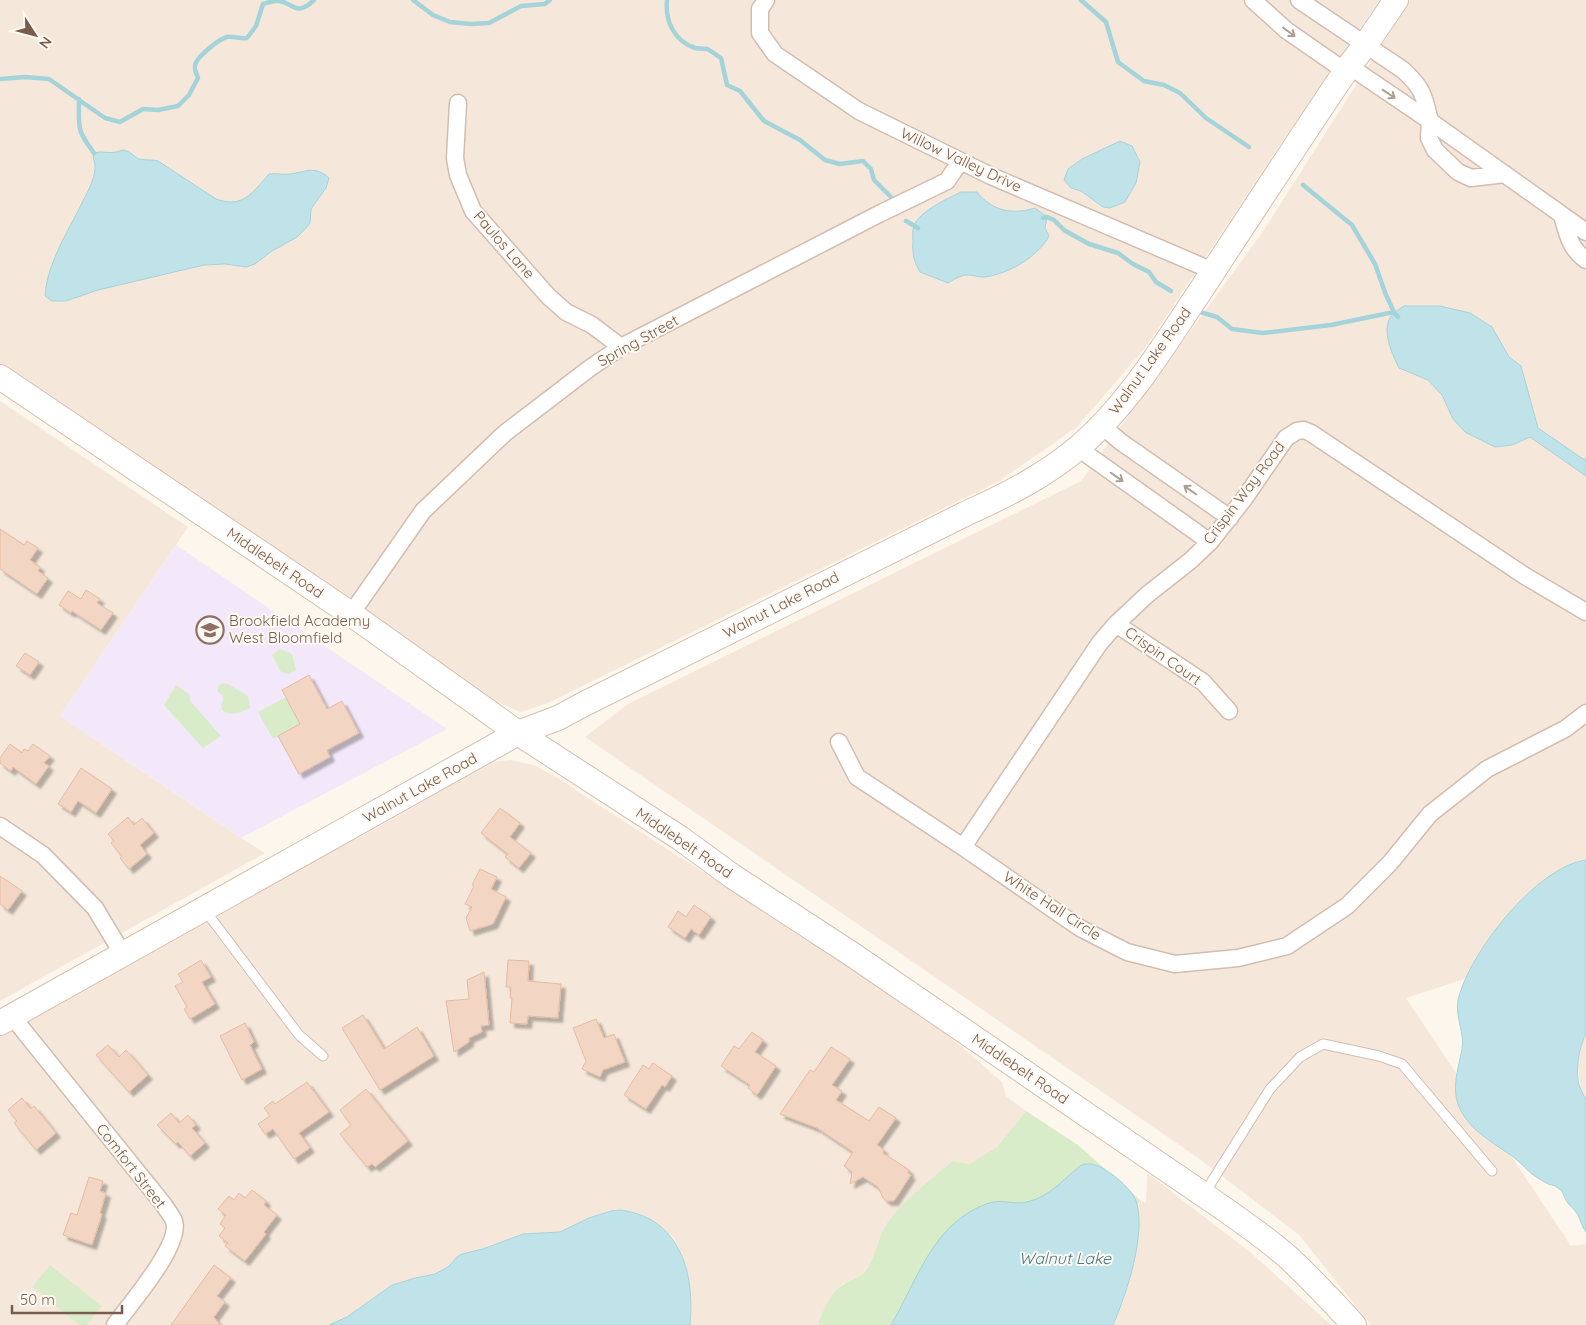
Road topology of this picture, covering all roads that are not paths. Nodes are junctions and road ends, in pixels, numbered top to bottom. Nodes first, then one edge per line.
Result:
1 (766, 0) edge
2 (1252, 0) edge
3 (1298, 0) edge
4 (1396, 0) edge
5 (1366, 44) junction
6 (1347, 69) junction
7 (458, 103) dead end
8 (1430, 121) junction
9 (960, 162) junction
10 (1504, 174) junction
11 (1562, 215) junction
12 (1586, 232) edge
13 (1586, 260) edge
14 (1213, 271) junction
15 (621, 347) junction
16 (0, 377) edge
17 (1102, 426) junction
18 (1078, 448) junction
19 (1230, 518) junction
20 (1210, 542) junction
21 (1586, 612) edge
22 (351, 614) junction
23 (1116, 624) junction
24 (1229, 711) dead end
25 (1586, 713) edge
26 (518, 733) junction
27 (839, 742) dead end
28 (0, 826) edge
29 (963, 847) junction
30 (204, 909) junction
31 (122, 953) junction
32 (6, 1019) edge
33 (323, 1056) dead end
34 (1492, 1172) dead end
35 (1204, 1195) junction
36 (115, 1325) edge
37 (1354, 1325) edge

1 - 9 street, Willow Valley Drive
2 -> 6 street
3 - 5 street
4 - 5 street, Walnut Lake Road
5 - 6 street, Walnut Lake Road
5 - 8 street
6 -> 8 street
6 - 14 street, Walnut Lake Road
7 - 15 street, Paulos Lane
8 - 10 street
8 - 10 street
9 - 14 street, Willow Valley Drive
9 - 15 street, Spring Street
10 - 11 street
11 - 12 street
11 - 13 street
14 - 17 street, Walnut Lake Road
15 - 22 street, Spring Street
16 - 22 street, Middlebelt Road
17 - 18 street, Walnut Lake Road
19 -> 17 street
18 -> 20 street
18 - 26 street, Walnut Lake Road
19 - 20 street, Crispin Way Road
19 - 21 street, Crispin Way Road
20 - 23 street, Crispin Way Road
22 - 26 street, Middlebelt Road
23 - 24 street, Crispin Court
23 - 29 street, Crispin Way Road
25 - 29 street, White Hall Circle
26 - 30 street, Walnut Lake Road
26 - 35 street, Middlebelt Road
27 - 29 street, White Hall Circle
28 - 31 street
30 - 31 street, Walnut Lake Road
30 - 33 lane
31 - 32 street, Walnut Lake Road
32 - 36 street, Comfort Street
34 - 35 lane
35 - 37 street, Middlebelt Road

